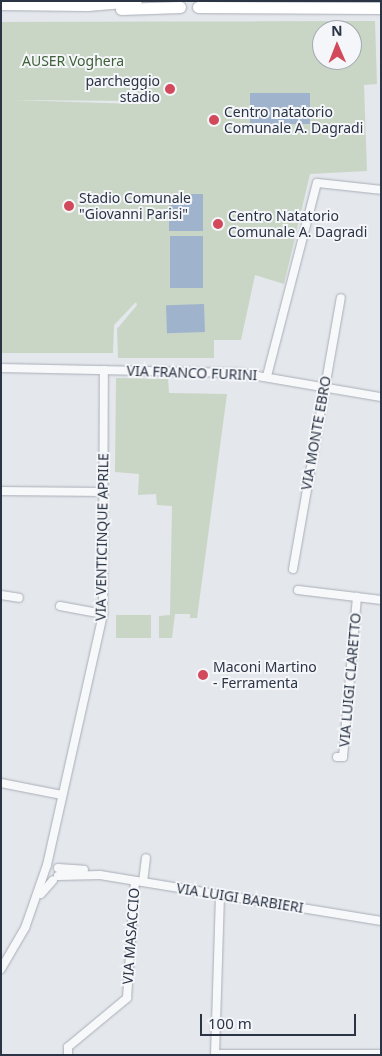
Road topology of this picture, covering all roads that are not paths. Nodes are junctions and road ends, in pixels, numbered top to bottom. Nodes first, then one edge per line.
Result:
1 (136, 1) edge
2 (241, 1) edge
3 (177, 4) edge
4 (201, 4) edge
5 (335, 4) edge
6 (1, 5) edge
7 (86, 5) junction
8 (263, 7) junction
9 (381, 8) edge
10 (381, 190) edge
11 (341, 298) dead end
12 (1, 368) edge
13 (104, 370) junction
14 (267, 376) junction
15 (323, 389) junction
16 (381, 397) edge
17 (1, 491) edge
18 (103, 492) junction
19 (293, 569) dead end
20 (298, 590) dead end
21 (1, 595) edge
22 (357, 597) junction
23 (19, 598) dead end
24 (381, 600) edge
25 (60, 606) dead end
26 (103, 614) junction
27 (337, 757) dead end
28 (1, 783) edge
29 (62, 795) junction
30 (146, 858) dead end
31 (52, 872) junction
32 (139, 881) junction
33 (220, 894) junction
34 (381, 921) edge
35 (1, 969) edge
36 (215, 1054) edge
37 (381, 1054) edge
38 (68, 1055) edge

1 - 7 main road
2 - 8 main road
3 - 4 main road
3 - 7 main road
4 - 8 main road
5 - 8 main road
5 - 9 main road
6 - 7 main road
10 - 14 street
11 - 15 street, VIA MONTE EBRO
12 - 13 street, VIA FRANCO FURINI
13 - 14 street, VIA FRANCO FURINI
13 - 18 street, VIA VENTICINQUE APRILE
14 - 15 street, VIA FRANCO FURINI
15 - 16 street, VIA FRANCO FURINI
15 - 19 street, VIA MONTE EBRO
17 - 18 street
18 - 26 street, VIA VENTICINQUE APRILE
20 - 22 street
21 - 23 street
22 - 24 street
22 - 27 street, VIA LUIGI CLARETTO
25 - 26 street
26 - 29 street, VIA VENTICINQUE APRILE
28 - 29 street
29 - 31 street, VIA VENTICINQUE APRILE
30 - 32 street
31 - 32 street, VIA LUIGI BARBIERI
31 - 35 street
32 - 33 street, VIA LUIGI BARBIERI
32 - 38 street, VIA MASACCIO
33 - 34 street, VIA LUIGI BARBIERI
33 - 36 street
36 - 37 street

